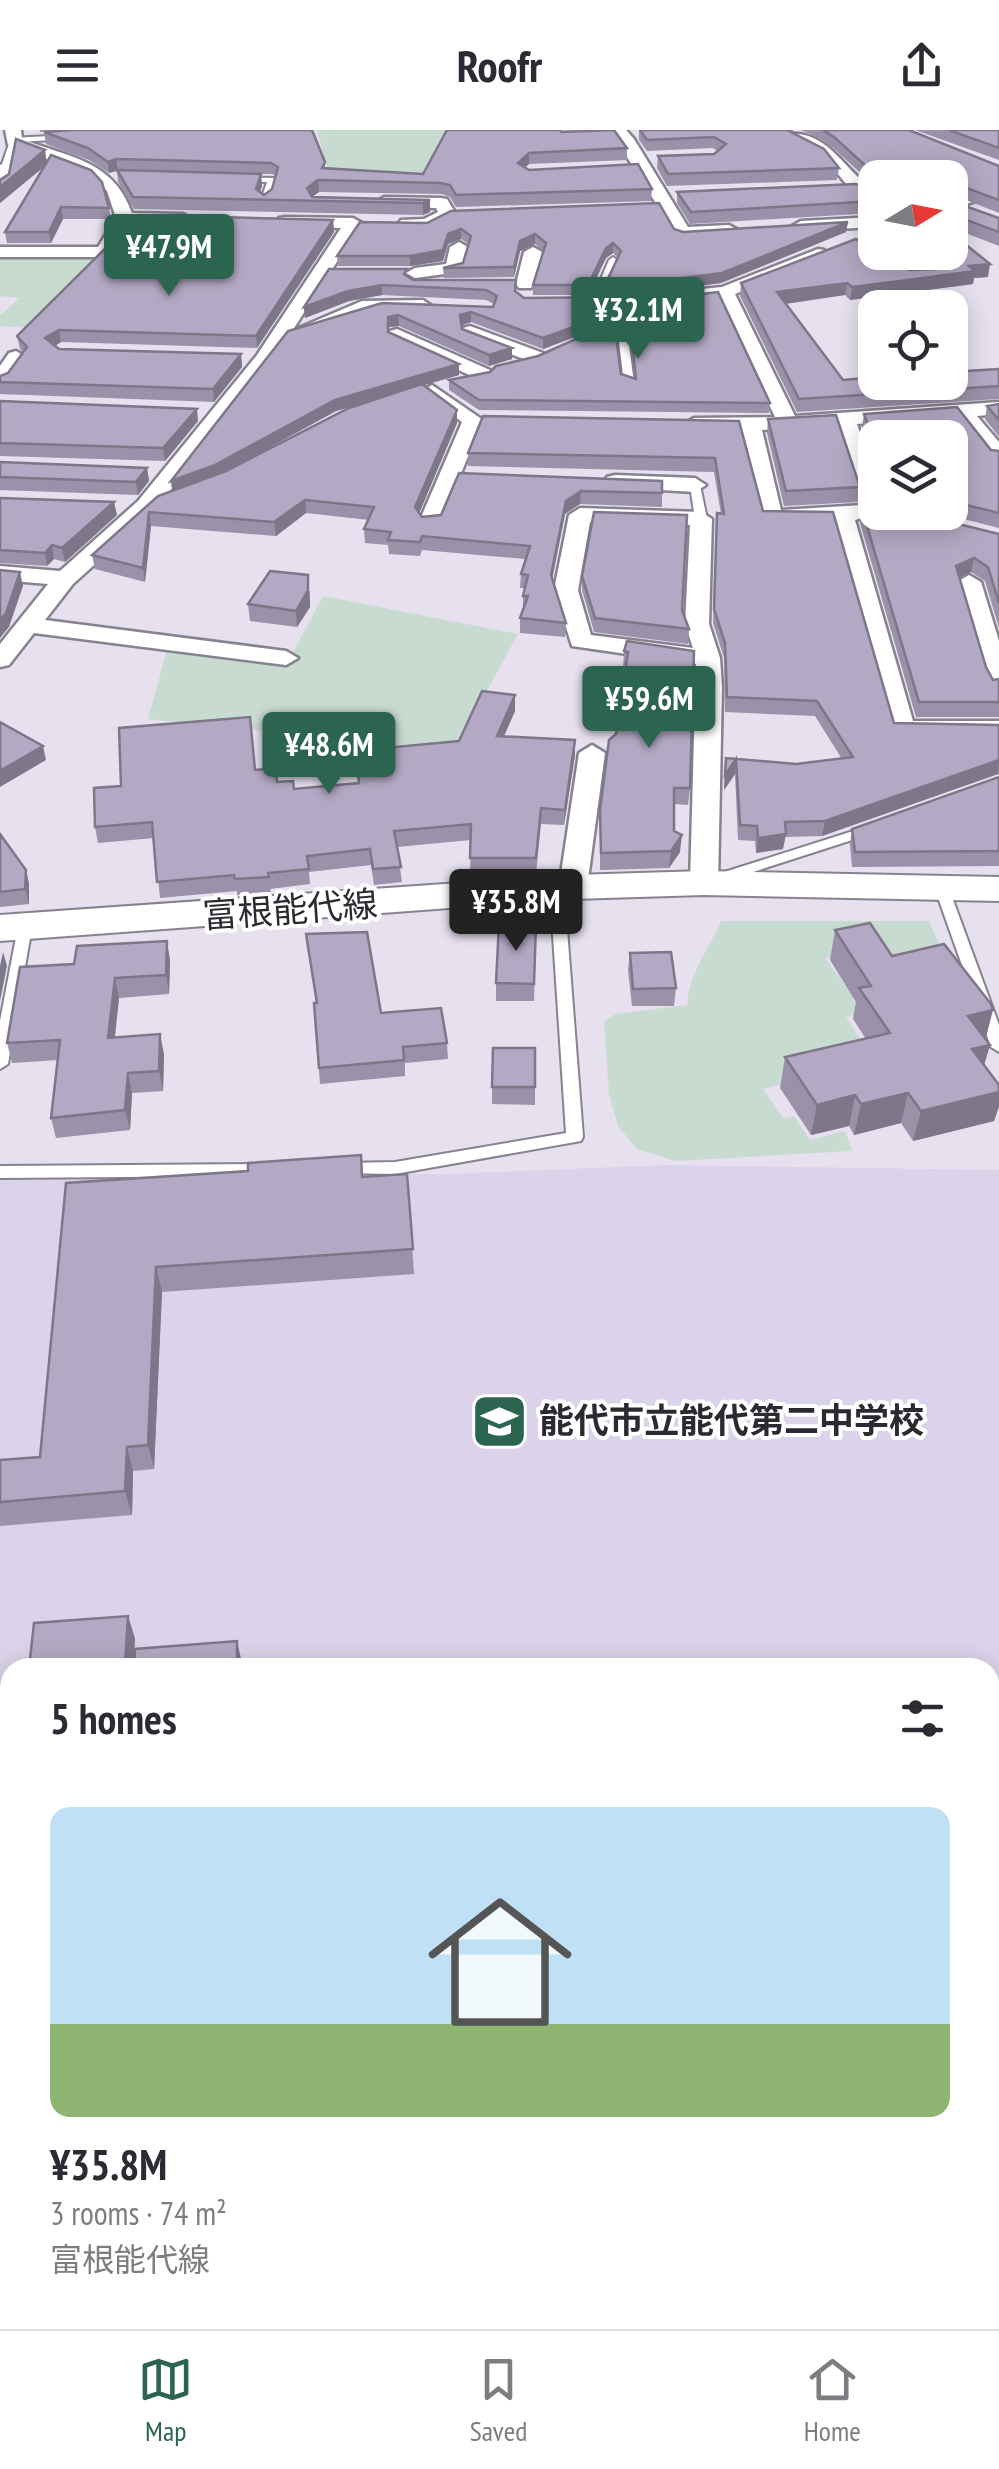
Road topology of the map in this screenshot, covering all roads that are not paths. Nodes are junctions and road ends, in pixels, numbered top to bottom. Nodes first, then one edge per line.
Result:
1 (618, 130) edge
2 (833, 130) edge
3 (789, 134) edge
4 (85, 136) edge
5 (13, 137) edge
6 (649, 162) junction
7 (3, 168) edge
8 (626, 168) edge
9 (233, 179) edge
10 (0, 187) edge
11 (856, 187) joint
12 (837, 188) edge
13 (999, 189) edge
14 (681, 194) edge
15 (968, 198) edge
16 (268, 200) joint
17 (362, 202) edge
18 (657, 203) junction
19 (968, 211) edge
20 (457, 213) edge
21 (983, 216) edge
22 (125, 218) junction
23 (204, 220) edge
24 (858, 223) edge
25 (779, 227) edge
26 (741, 230) edge
27 (858, 240) edge
28 (458, 247) edge
29 (0, 252) edge
30 (533, 252) edge
31 (613, 260) edge
32 (409, 277) joint
33 (432, 284) edge
34 (518, 288) edge
35 (725, 292) junction
36 (576, 300) edge
37 (594, 300) junction
38 (609, 300) edge
39 (632, 301) joint
40 (451, 308) edge
41 (621, 320) junction
42 (470, 332) edge
43 (279, 334) junction
44 (396, 335) edge
45 (590, 336) edge
46 (545, 353) joint
47 (16, 357) edge
48 (514, 364) edge
49 (483, 374) edge
50 (0, 380) edge
51 (629, 384) edge
52 (431, 390) edge
53 (999, 408) edge
54 (963, 412) junction
55 (845, 419) junction
56 (788, 422) junction
57 (671, 424) edge
58 (750, 425) junction
59 (999, 456) edge
60 (858, 458) edge
61 (600, 482) edge
62 (695, 485) joint
63 (109, 505) edge
64 (157, 505) junction
65 (858, 512) edge
66 (843, 515) junction
67 (701, 519) junction
68 (430, 522) edge
69 (0, 573) edge
70 (65, 579) junction
71 (969, 582) dead end
72 (28, 625) junction
73 (286, 658) dead end
74 (708, 658) junction
75 (0, 660) edge
76 (999, 681) edge
77 (999, 729) edge
78 (592, 752) dead end
79 (882, 825) edge
80 (704, 883) junction
81 (565, 888) junction
82 (999, 888) edge
83 (942, 889) junction
84 (12, 927) edge
85 (999, 1047) edge
86 (0, 1064) edge
87 (296, 1169) edge
88 (316, 1169) edge
89 (0, 1172) edge

1 - 6 street
2 - 3 street
3 - 11 street
4 - 5 lane
5 - 7 lane
5 - 22 street
6 - 8 street
6 - 18 street
7 - 10 street
9 - 16 lane
11 - 12 street
13 - 15 street
14 - 18 street
16 - 43 street
17 - 20 street
18 - 26 street
19 - 21 street
22 - 23 street
22 - 29 street
24 - 25 street
27 - 35 street
28 - 32 street
30 - 34 street
31 - 37 lane
32 - 33 lane
35 - 39 street
35 - 56 street
36 - 37 lane
37 - 38 lane
39 - 41 lane
40 - 43 street
41 - 45 lane
41 - 51 lane
42 - 46 street
43 - 64 street
44 - 49 street
46 - 48 lane
47 - 50 street
52 - 68 street
53 - 54 street
54 - 55 street
54 - 59 street
55 - 56 street
55 - 60 street
56 - 58 street
57 - 58 street
58 - 66 street
61 - 62 street
62 - 67 lane
63 - 64 street
64 - 70 street
65 - 66 street
66 - 77 street
67 - 74 street
67 - 74 street
69 - 70 street
70 - 72 street
71 - 76 street
72 - 73 street
72 - 75 street
74 - 80 street
78 - 81 street
79 - 80 lane
80 - 81 main road, 富根能代線
80 - 83 main road, 富根能代線
81 - 84 main road, 富根能代線
81 - 88 lane
82 - 83 main road, 富根能代線
83 - 85 lane
84 - 86 lane
87 - 89 lane

